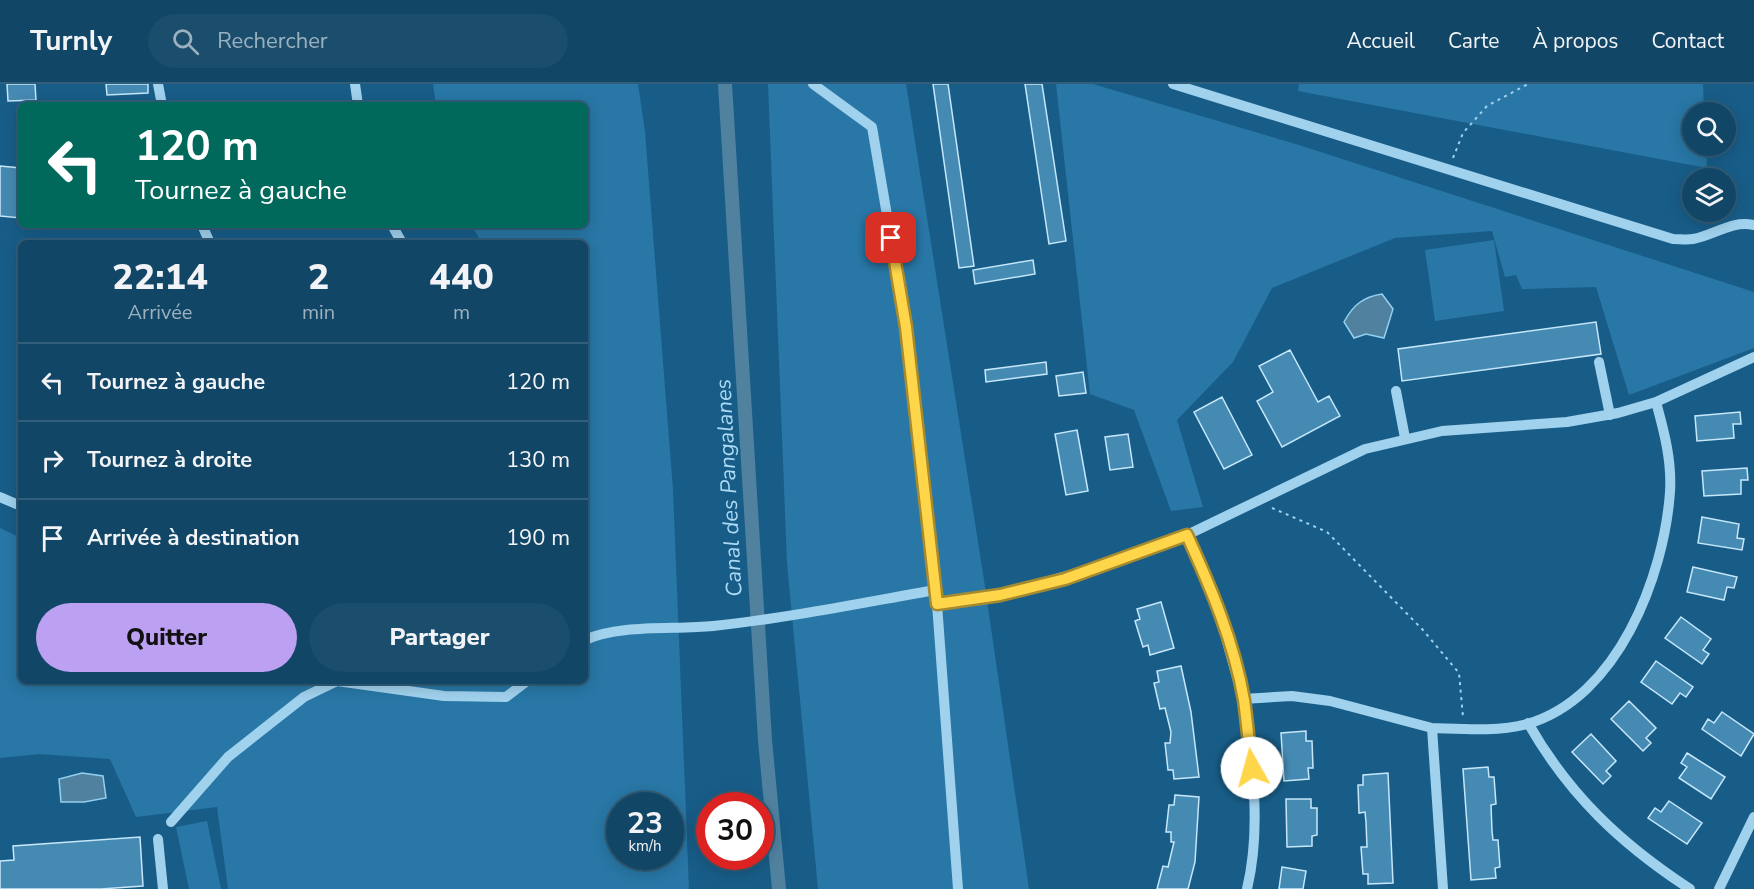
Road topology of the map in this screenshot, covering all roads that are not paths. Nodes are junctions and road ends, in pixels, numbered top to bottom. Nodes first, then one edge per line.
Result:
1 (158, 84) edge
2 (355, 84) edge
3 (813, 84) edge
4 (1173, 84) edge
5 (161, 102) edge
6 (358, 102) edge
7 (1754, 225) edge
8 (1754, 357) edge
9 (1599, 362) dead end
10 (1396, 391) dead end
11 (1656, 402) junction
12 (1610, 415) junction
13 (1405, 438) junction
14 (0, 497) edge
15 (18, 505) edge
16 (1187, 535) junction
17 (935, 590) junction
18 (937, 604) junction
19 (588, 639) edge
20 (331, 684) edge
21 (358, 684) edge
22 (523, 684) edge
23 (1243, 699) junction
24 (1528, 723) junction
25 (1432, 728) junction
26 (1754, 817) edge
27 (171, 822) dead end
28 (158, 839) dead end
29 (163, 889) edge
30 (958, 889) edge
31 (1247, 889) edge
32 (1443, 889) edge
33 (1690, 889) edge
34 (1719, 889) edge

1 - 5 street
2 - 6 street
3 - 17 street
4 - 7 street
8 - 11 street
9 - 12 street
10 - 13 street
11 - 12 street
11 - 24 street
12 - 13 street
13 - 16 street
14 - 15 street
16 - 18 street
16 - 23 street
17 - 18 street
17 - 19 street
18 - 30 street
20 - 27 street
21 - 22 street
23 - 25 street
23 - 31 street
24 - 25 street
24 - 33 street
25 - 32 street
26 - 34 street
28 - 29 street

